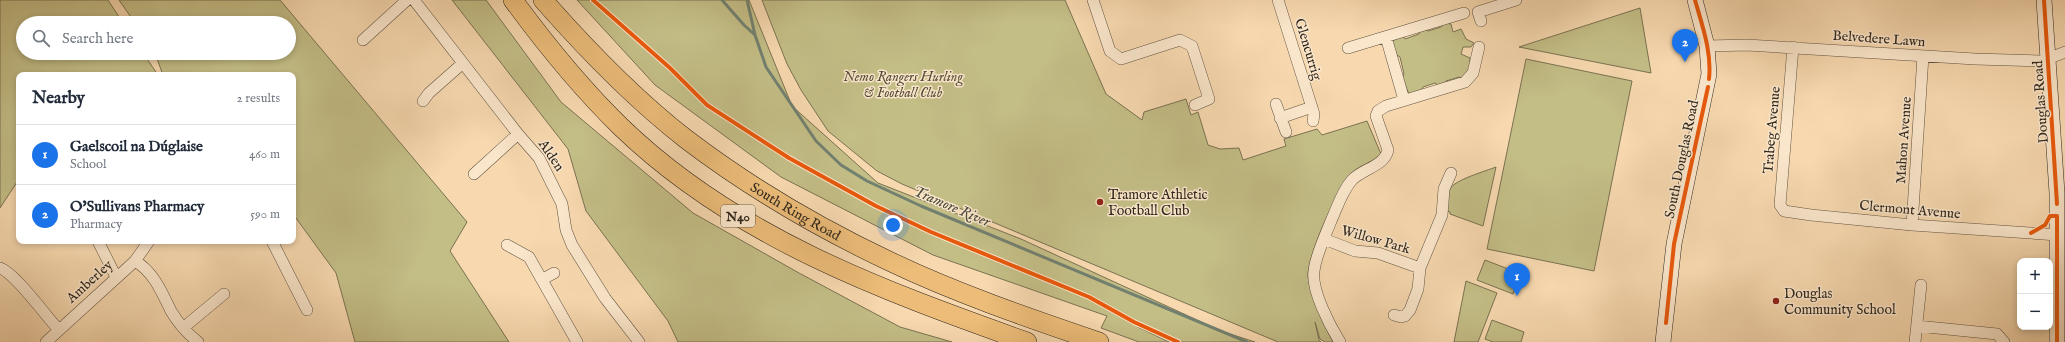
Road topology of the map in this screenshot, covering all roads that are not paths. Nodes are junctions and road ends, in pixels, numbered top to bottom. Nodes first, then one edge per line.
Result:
1 (407, 0) edge
2 (414, 0) edge
3 (512, 0) edge
4 (543, 0) edge
5 (1093, 0) edge
6 (1278, 0) edge
7 (1516, 0) edge
8 (1695, 0) edge
9 (2044, 0) edge
10 (1464, 13) dead end
11 (1481, 21) dead end
12 (1386, 37) junction
13 (363, 40) dead end
14 (1708, 46) junction
15 (1479, 47) dead end
16 (1793, 47) junction
17 (1348, 48) dead end
18 (2065, 52) edge
19 (1923, 56) junction
20 (2048, 59) junction
21 (464, 63) junction
22 (1404, 100) junction
23 (423, 101) dead end
24 (1195, 104) dead end
25 (1276, 104) dead end
26 (1312, 107) junction
27 (1280, 118) junction
28 (1313, 121) dead end
29 (1286, 132) dead end
30 (518, 134) junction
31 (1451, 173) dead end
32 (474, 174) dead end
33 (2061, 194) edge
34 (1787, 213) joint
35 (1912, 225) junction
36 (2058, 235) junction
37 (1324, 239) junction
38 (100, 244) edge
39 (148, 244) edge
40 (274, 244) edge
41 (507, 244) dead end
42 (136, 261) junction
43 (0, 268) edge
44 (1420, 268) junction
45 (554, 272) dead end
46 (116, 277) junction
47 (543, 279) junction
48 (1921, 285) dead end
49 (224, 294) dead end
50 (307, 310) dead end
51 (1394, 315) dead end
52 (1917, 326) junction
53 (183, 328) junction
54 (58, 329) junction
55 (46, 342) edge
56 (198, 342) edge
57 (577, 342) edge
58 (639, 342) edge
59 (1026, 342) edge
60 (1099, 342) edge
61 (1340, 342) edge
62 (1663, 342) edge
63 (1915, 342) edge
64 (2004, 342) edge
65 (2057, 342) edge

1 - 13 street
2 - 21 street, Alden
3 - 59 highway, N40
4 - 60 highway, South Ring Road / N40
5 - 24 street
6 - 26 street, Glencurrig
7 - 11 street
8 - 14 main road, South Douglas Road
9 - 20 main road, Douglas Road
10 - 12 street
12 - 17 street
12 - 22 street
14 - 16 street, Belvedere Lawn
14 - 62 main road, South Douglas Road
15 - 22 street
16 - 19 street, Belvedere Lawn
16 - 34 street, Trabeg Avenue
18 - 20 street, Belvedere Lawn
19 - 20 street, Belvedere Lawn
19 - 35 street, Mahon Avenue
20 - 33 main road, Douglas Road
21 - 23 street
21 - 30 street, Alden
22 - 37 street, Willow Park
25 - 27 street
26 - 27 street
26 - 28 street, Glencurrig
27 - 29 street
30 - 32 street
30 - 58 street, Alden
31 - 44 street, Willow Park
33 - 36 main road, Douglas Road
34 - 35 street, Clermont Avenue
35 - 36 street, Clermont Avenue
36 - 65 main road, Douglas Road
37 - 44 street, Willow Park
37 - 61 street, Willow Park
38 - 46 street
39 - 42 street, Amberley
40 - 50 street
41 - 47 street
42 - 46 street, Amberley
42 - 53 street
43 - 54 street
44 - 51 street, Willow Park
45 - 47 street
46 - 54 street, Amberley
47 - 57 street
48 - 52 street
49 - 53 street
52 - 63 street
52 - 64 street
53 - 56 street
54 - 55 street, Amberley

